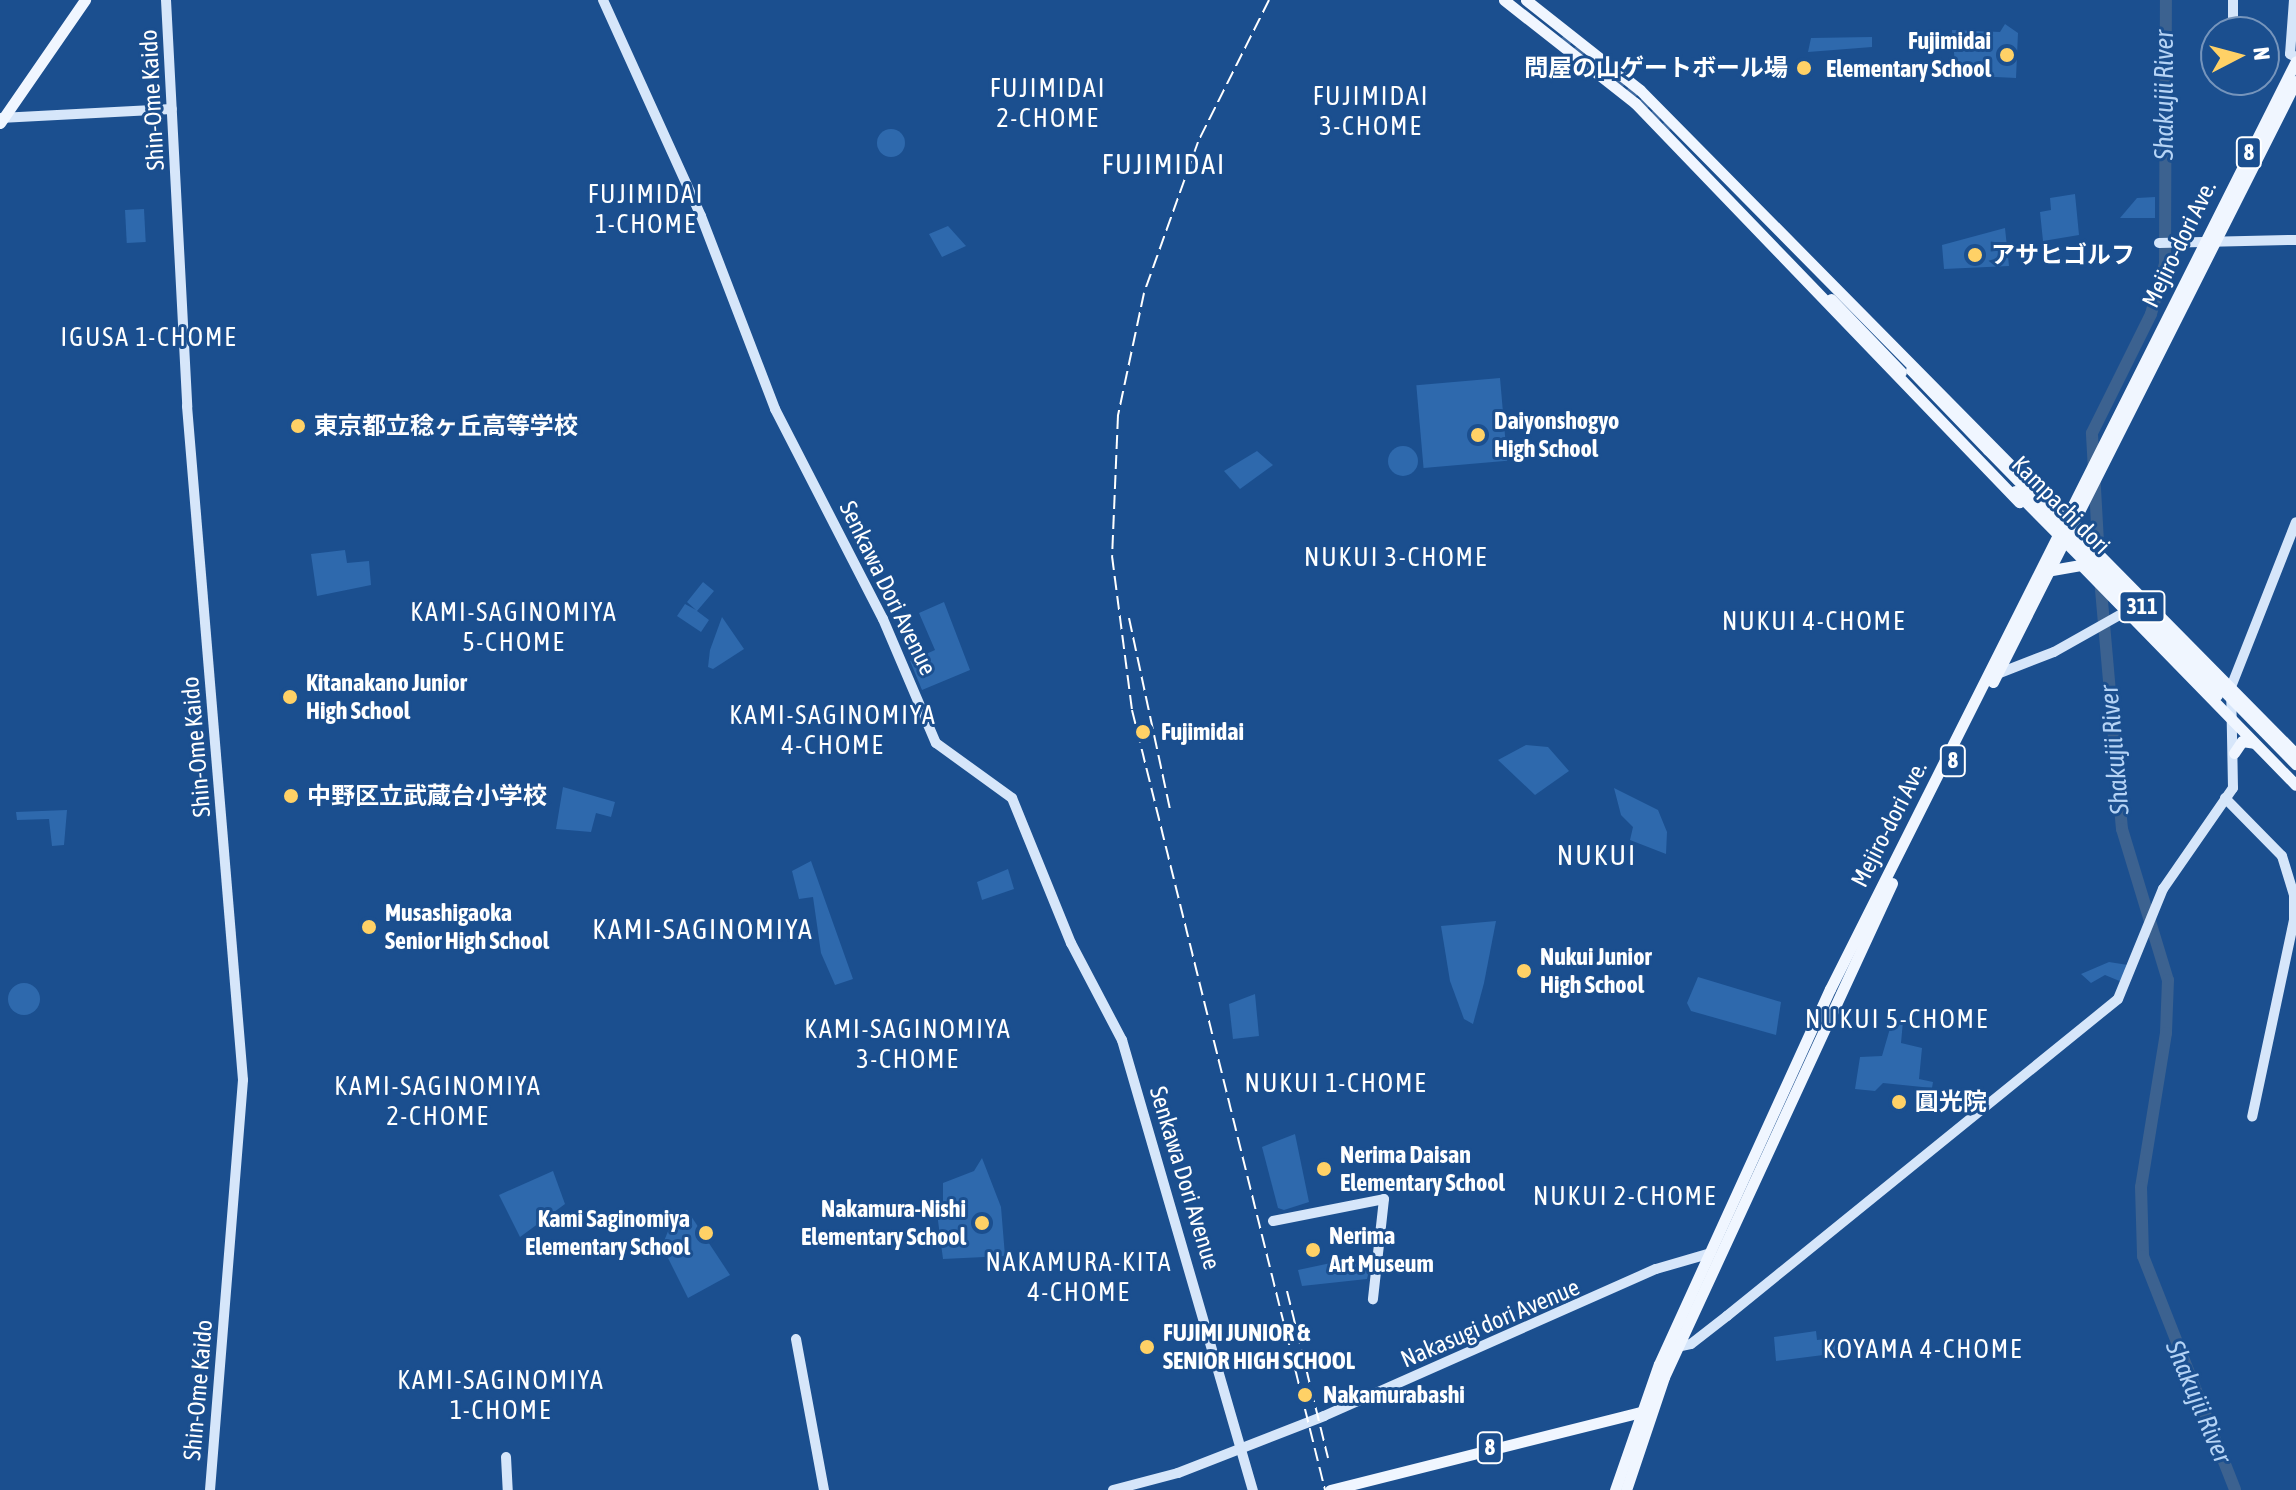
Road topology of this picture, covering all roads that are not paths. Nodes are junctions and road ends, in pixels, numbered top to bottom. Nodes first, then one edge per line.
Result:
1 (85, 0) edge
2 (166, 0) edge
3 (603, 0) edge
4 (1504, 0) edge
5 (1526, 0) edge
6 (2294, 0) edge
7 (2296, 59) edge
8 (2296, 81) edge
9 (172, 109) junction
10 (1, 120) edge
11 (2296, 240) edge
12 (2159, 243) dead end
13 (2208, 244) junction
14 (1836, 298) dead end
15 (1917, 383) junction
16 (1928, 404) junction
17 (1942, 416) junction
18 (1964, 420) junction
19 (1947, 429) junction
20 (2081, 496) junction
21 (2046, 499) junction
22 (2070, 521) junction
23 (2296, 522) edge
24 (2059, 543) junction
25 (2085, 570) junction
26 (2047, 574) junction
27 (2127, 580) junction
28 (2112, 598) junction
29 (2125, 612) junction
30 (1992, 676) junction
31 (2231, 687) junction
32 (2232, 720) junction
33 (2254, 743) junction
34 (2234, 753) junction
35 (2296, 754) edge
36 (2296, 764) edge
37 (2296, 775) edge
38 (2296, 785) edge
39 (2225, 798) junction
40 (2252, 1117) dead end
41 (1273, 1221) dead end
42 (1711, 1253) junction
43 (1373, 1299) dead end
44 (796, 1339) dead end
45 (1672, 1348) junction
46 (1646, 1411) junction
47 (1240, 1448) junction
48 (506, 1457) dead end
49 (210, 1490) edge
50 (508, 1490) edge
51 (824, 1490) edge
52 (1113, 1490) edge
53 (1253, 1490) edge
54 (1330, 1490) edge
55 (1615, 1490) edge
56 (1626, 1490) edge

1 - 10 main road
2 - 9 main road, Shin-Ome Kaido
3 - 47 main road, Senkawa Dori Avenue
4 - 15 main road
5 - 15 main road
6 - 7 main road
7 - 13 main road, Mejiro-dori Ave. / 8
8 - 13 main road, Mejiro-dori Ave. / 8
9 - 10 main road
9 - 49 main road, Shin-Ome Kaido
11 - 13 main road
12 - 13 main road
13 - 20 main road, Mejiro-dori Ave. / 8
13 - 20 main road, Mejiro-dori Ave. / 8
14 - 15 main road, Kampachi dori / 311
15 - 16 main road
15 - 17 main road, Kampachi dori / 311
15 - 18 main road, Kampachi dori / 311
15 - 18 main road
15 - 19 main road
16 - 17 main road
16 - 19 main road
17 - 37 main road, Kampachi dori / 311, bridge
18 - 21 main road
18 - 36 main road, Kampachi dori / 311, bridge
19 - 24 main road
20 - 21 main road
20 - 22 main road, Mejiro-dori Ave. / 8
21 - 22 main road
22 - 24 main road, Mejiro-dori Ave. / 8
22 - 27 main road
23 - 31 main road
24 - 25 main road, 311
24 - 26 main road, Mejiro-dori Ave. / 8
24 - 30 main road, Mejiro-dori Ave. / 8
25 - 26 main road
25 - 28 main road, 311, bridge
26 - 30 main road, Mejiro-dori Ave. / 8
27 - 28 main road
27 - 31 main road
28 - 29 main road, 311
29 - 30 main road
29 - 32 main road, 311
30 - 42 main road, Mejiro-dori Ave. / 8
30 - 45 main road, Mejiro-dori Ave. / 8
31 - 32 main road
31 - 35 main road
32 - 33 main road, 311
32 - 34 main road
33 - 34 main road
33 - 38 main road, 311
34 - 39 main road
39 - 40 main road
39 - 45 main road
41 - 43 main road
42 - 45 main road, Mejiro-dori Ave. / 8
42 - 47 main road, Nakasugi dori Avenue
44 - 51 main road
45 - 46 main road, Mejiro-dori Ave. / 8
46 - 54 main road, 8
46 - 55 main road, Mejiro-dori Ave. / 8
46 - 56 main road, Mejiro-dori Ave. / 8
47 - 52 main road, Nakasugi dori Avenue
47 - 53 main road, Senkawa Dori Avenue
48 - 50 main road

